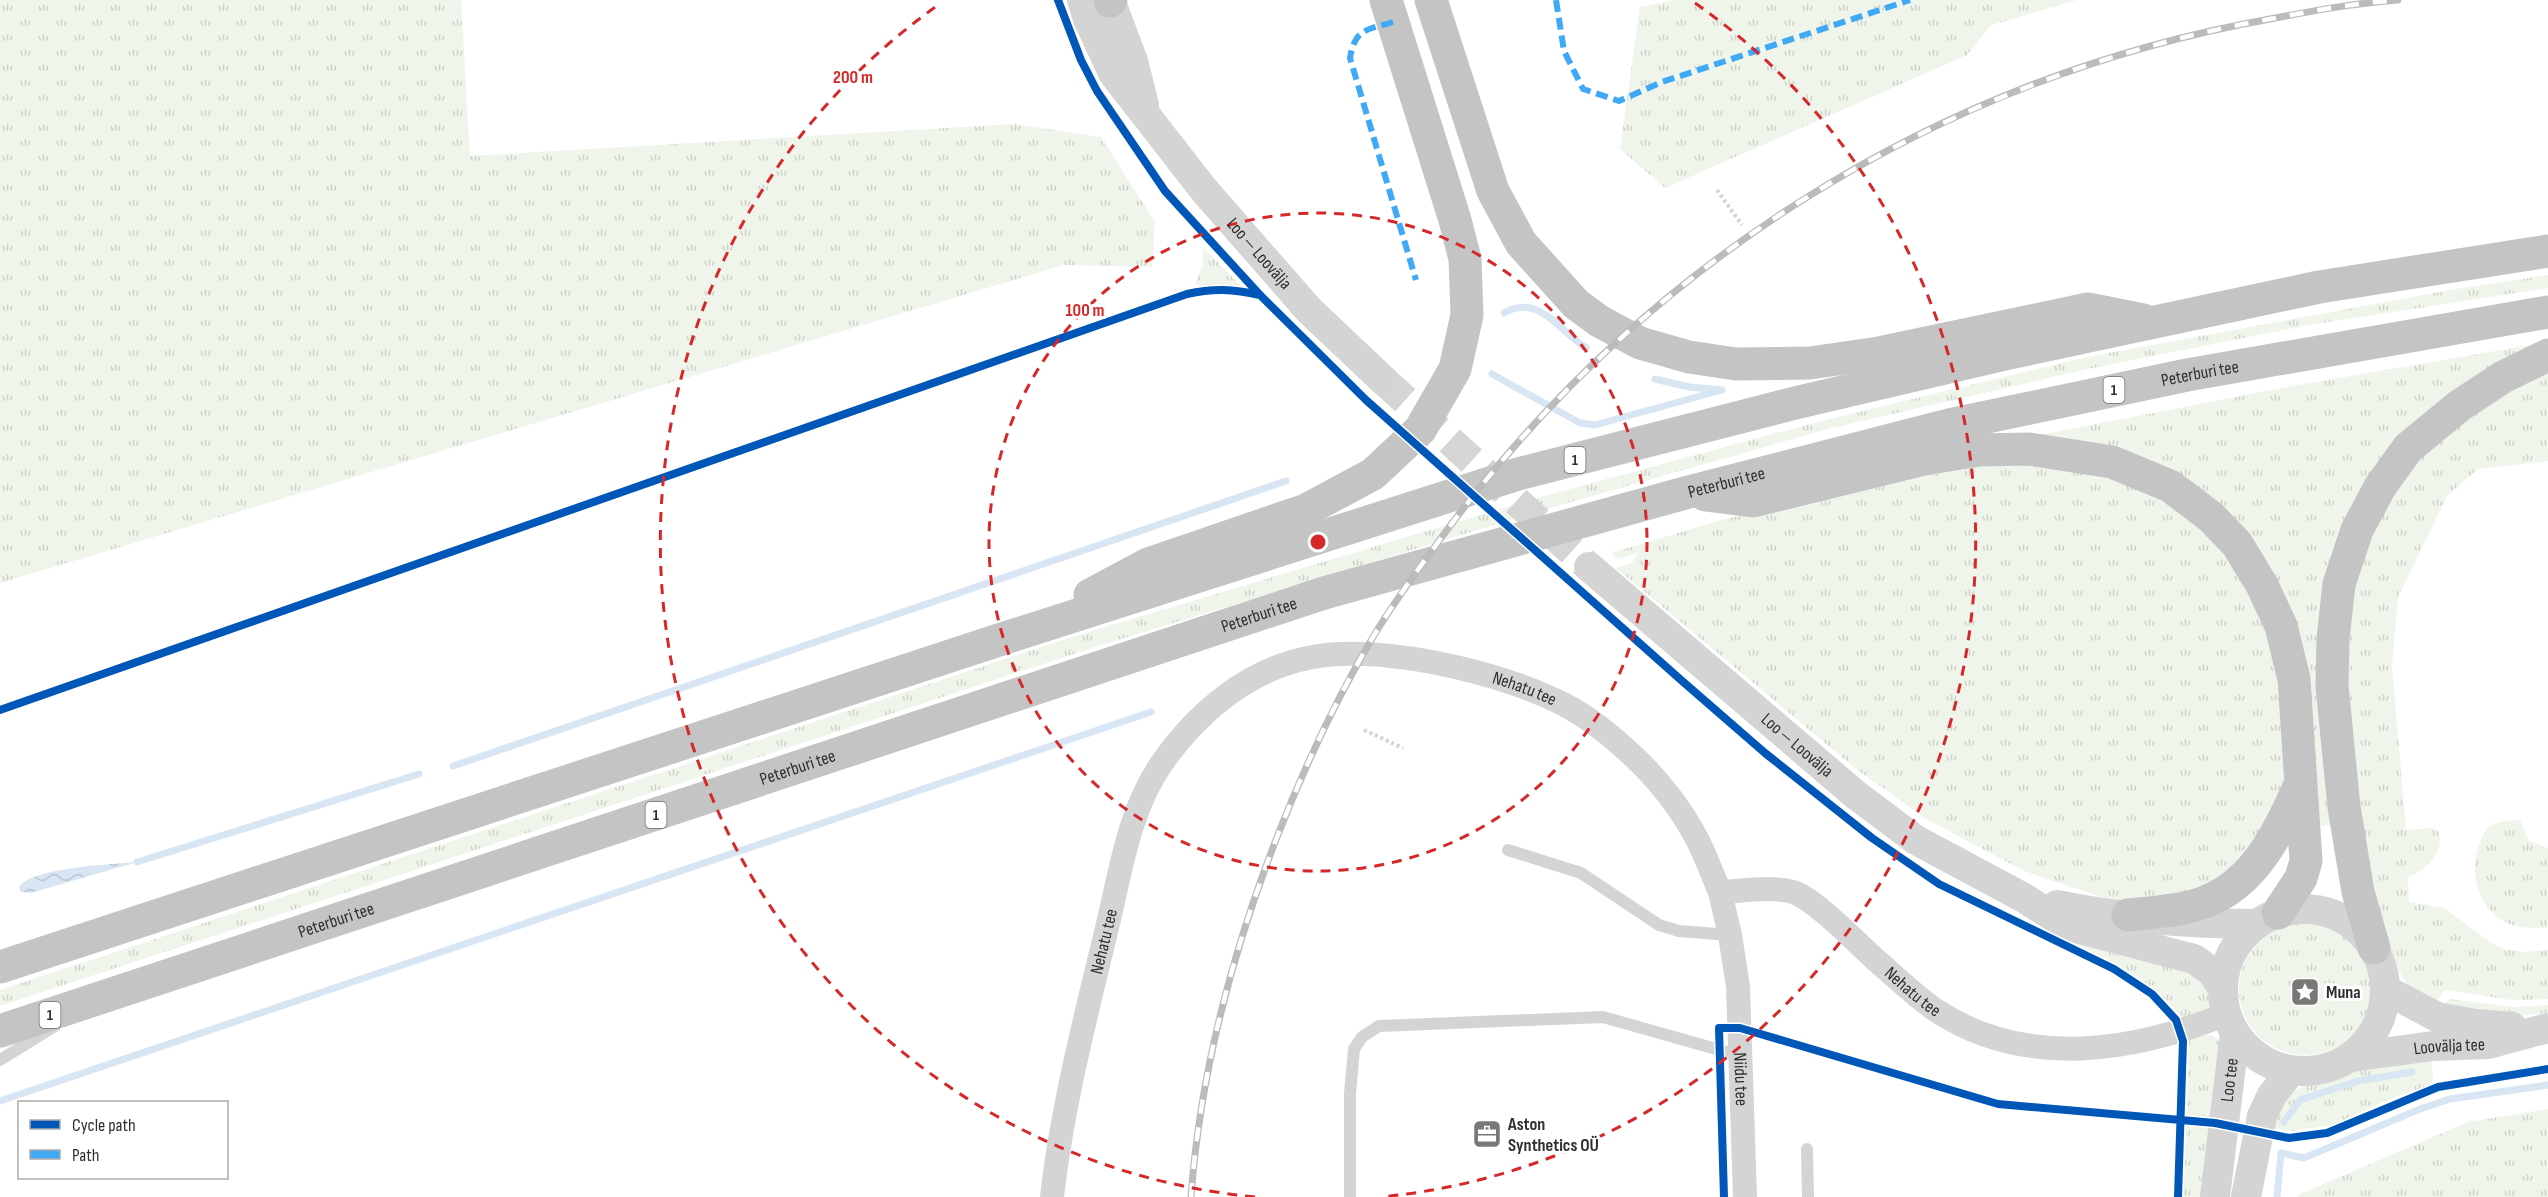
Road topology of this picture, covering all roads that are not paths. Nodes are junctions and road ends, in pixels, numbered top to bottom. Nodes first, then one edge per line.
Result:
1 (1103, 0) edge
2 (1386, 0) edge
3 (1431, 0) edge
4 (2548, 251) edge
5 (2548, 312) edge
6 (2156, 322) junction
7 (2548, 355) edge
8 (1383, 380) tunnel mouth
9 (1685, 493) junction
10 (1589, 567) tunnel mouth
11 (1005, 638) junction
12 (2301, 783) junction
13 (1508, 850) dead end
14 (1720, 892) junction
15 (2024, 898) junction
16 (2128, 915) junction
17 (2267, 918) junction
18 (1730, 935) junction
19 (2374, 948) junction
20 (0, 967) edge
21 (2386, 990) junction
22 (100, 999) junction
23 (2228, 1012) junction
24 (2547, 1028) edge
25 (0, 1031) edge
26 (1741, 1056) junction
27 (2352, 1057) junction
28 (0, 1060) edge
29 (2291, 1071) junction
30 (1807, 1149) dead end
31 (1052, 1197) edge
32 (1350, 1197) edge
33 (1744, 1197) edge
34 (1808, 1197) edge
35 (2215, 1197) edge
36 (2246, 1197) edge

1 - 8 street, Loo — Loovälja
2 - 11 highway
3 - 6 highway
4 - 6 highway, 1
5 - 9 highway, Peterburi tee / 1
6 - 11 highway, 1
7 - 19 highway
9 - 12 highway
9 - 22 highway, Peterburi tee / 1
10 - 15 street, Loo — Loovälja
11 - 20 highway, 1
12 - 16 highway
12 - 17 highway
13 - 18 lane
14 - 18 street, Niidu tee
14 - 23 street, Nehatu tee
14 - 31 street, Nehatu tee
15 - 16 street, Loo — Loovälja
15 - 23 street, Loo — Loovälja
16 - 17 street, Loo — Loovälja
17 - 19 street
17 - 23 street
18 - 26 street, Niidu tee
19 - 21 street
21 - 24 street, Loovälja tee
21 - 27 street
22 - 25 highway, Peterburi tee / 1
22 - 28 lane
23 - 29 street
23 - 35 street, Loo tee
24 - 27 street, Loovälja tee
26 - 32 lane
26 - 33 street, Niidu tee
27 - 29 street
29 - 36 street, Loo tee
30 - 34 lane

